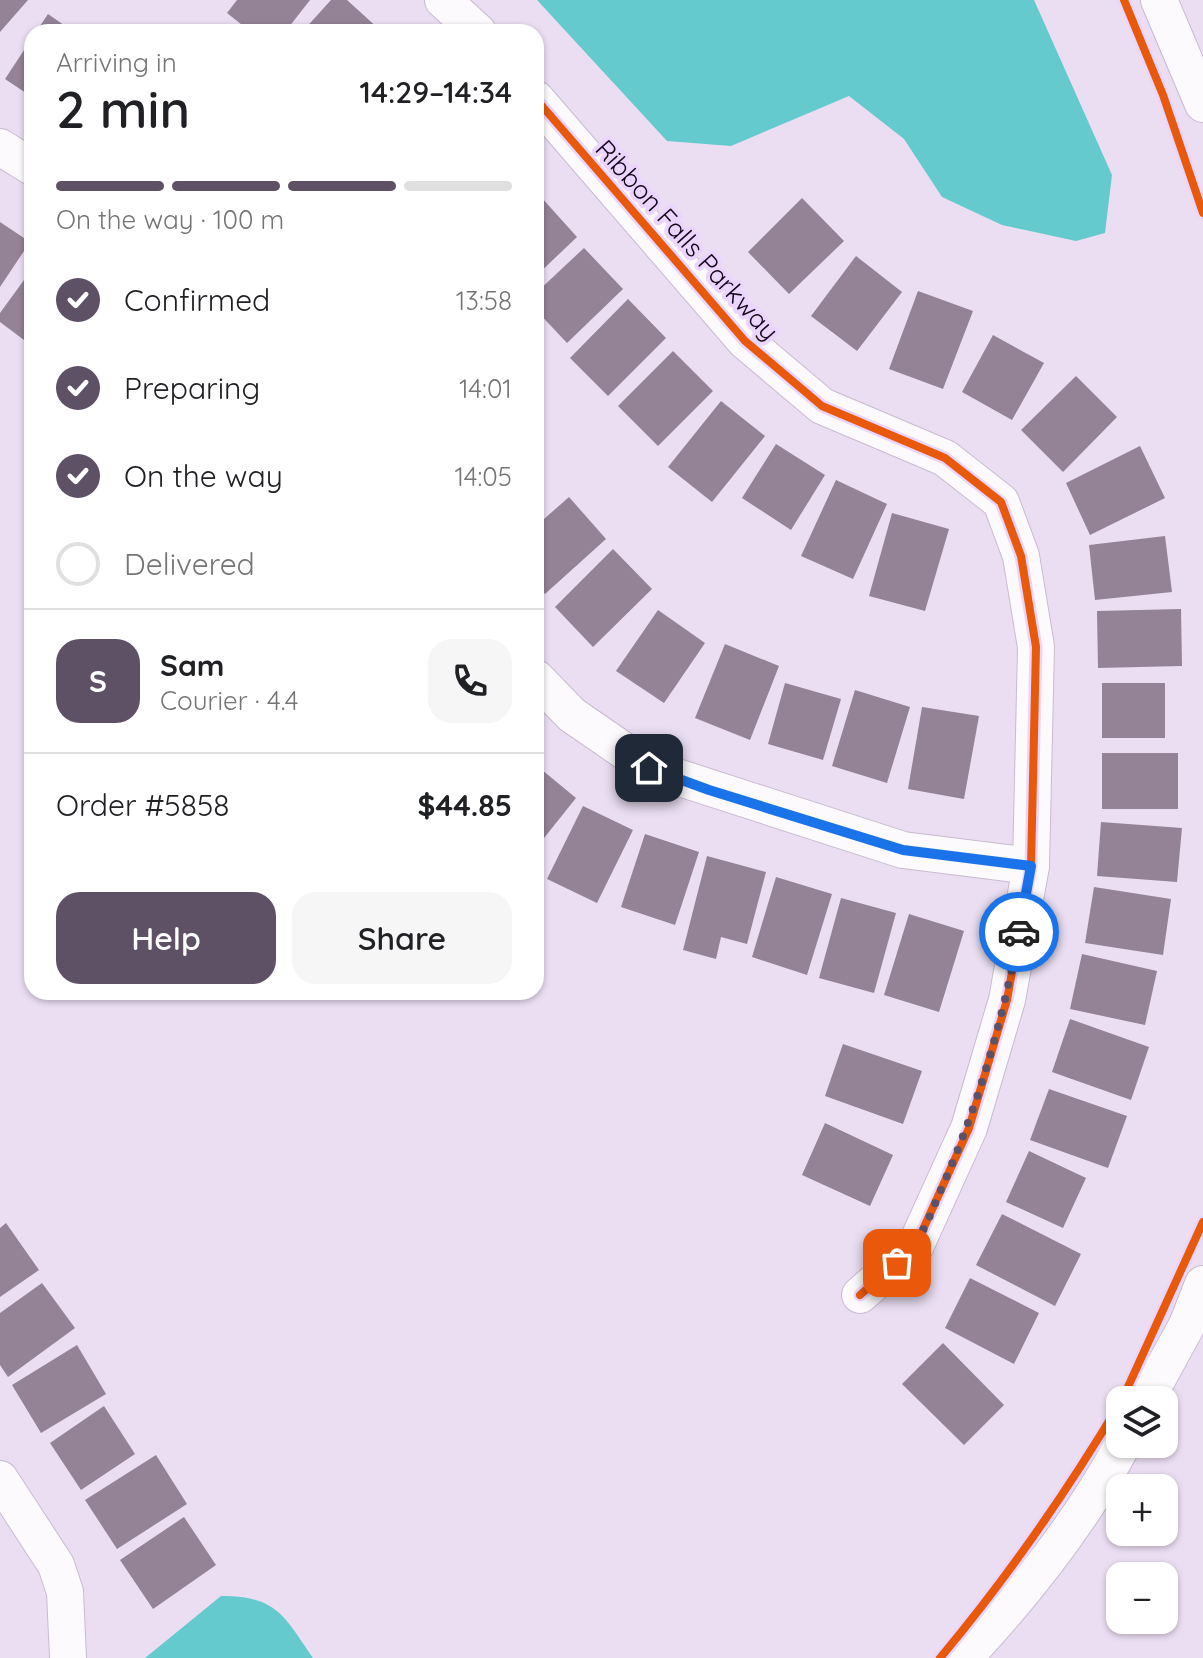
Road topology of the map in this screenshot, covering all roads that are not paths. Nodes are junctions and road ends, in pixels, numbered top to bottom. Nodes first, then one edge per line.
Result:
1 (443, 0) edge
2 (1159, 0) edge
3 (469, 24) edge
4 (1203, 104) edge
5 (544, 108) edge
6 (0, 147) edge
7 (24, 162) edge
8 (544, 686) edge
9 (1031, 866) junction
10 (1203, 1284) edge
11 (860, 1295) dead end
12 (1154, 1386) edge
13 (1115, 1458) edge
14 (0, 1479) edge
15 (68, 1658) edge
16 (964, 1658) edge

1 - 3 street
2 - 4 street
5 - 9 street, Ribbon Falls Parkway
6 - 7 street
8 - 9 street
9 - 11 street, Ribbon Falls Parkway
10 - 12 street
13 - 16 street
14 - 15 street

